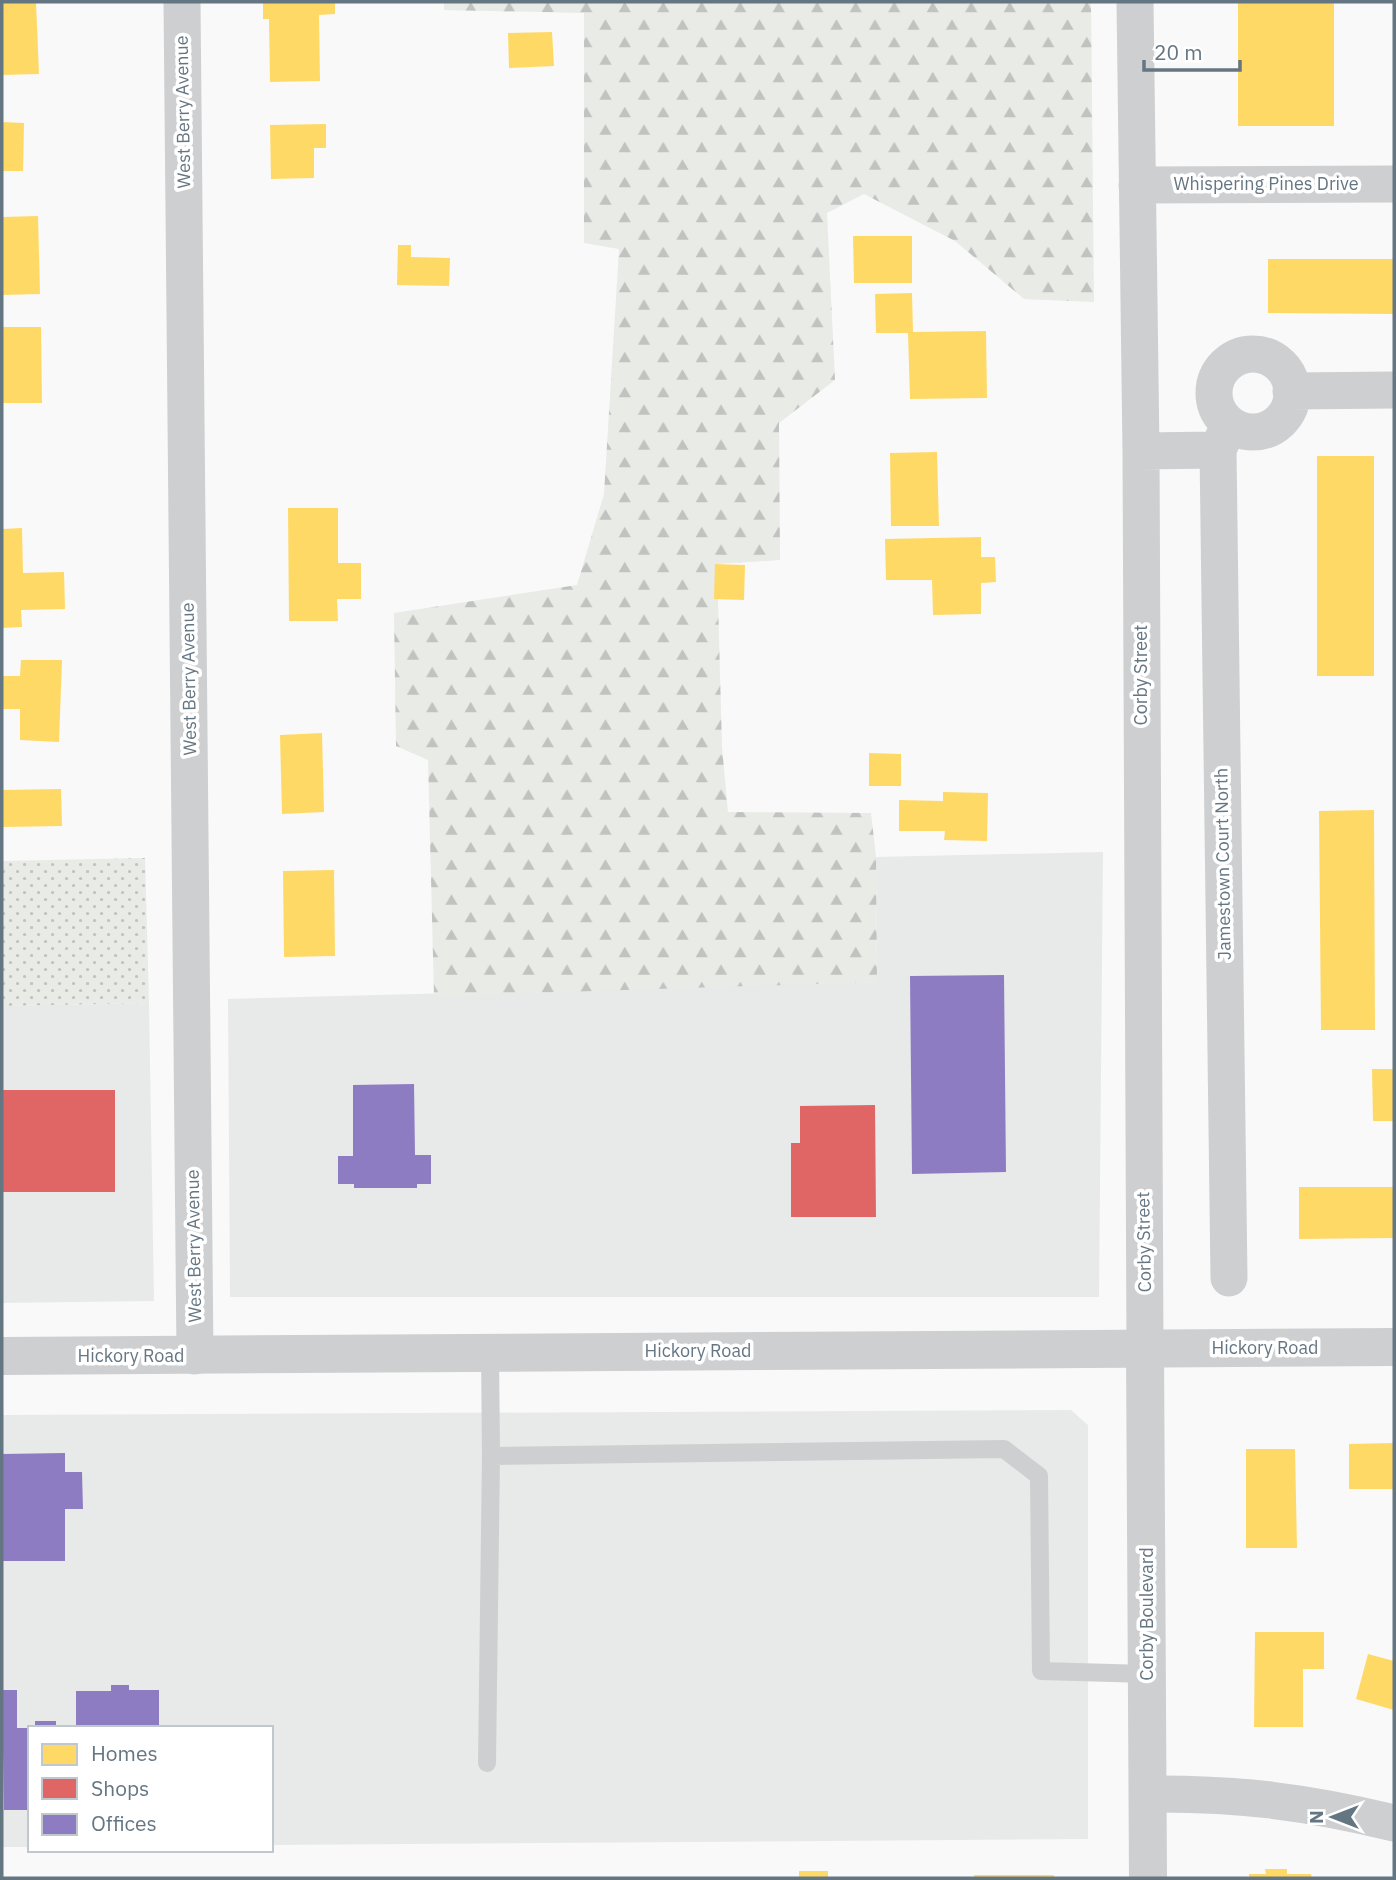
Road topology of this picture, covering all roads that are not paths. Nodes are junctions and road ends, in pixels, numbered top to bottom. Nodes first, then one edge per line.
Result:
1 (182, 2) edge
2 (1135, 2) edge
3 (1394, 184) edge
4 (1137, 185) junction
5 (1394, 390) edge
6 (1291, 391) junction
7 (1224, 437) junction
8 (1141, 451) junction
9 (1229, 1278) dead end
10 (1394, 1347) edge
11 (1145, 1349) junction
12 (490, 1353) junction
13 (2, 1356) edge
14 (195, 1356) junction
15 (491, 1456) junction
16 (1147, 1674) junction
17 (487, 1763) dead end
18 (1148, 1794) junction
19 (1394, 1823) edge
20 (1148, 1878) edge

1 - 14 street, West Berry Avenue
2 - 4 street, Corby Street
3 - 4 street, Whispering Pines Drive
4 - 8 street, Corby Street
5 - 6 street
6 - 7 street
6 - 7 street, Jamestown Court North
7 - 8 street
7 - 9 street, Jamestown Court North
8 - 11 street, Corby Street
10 - 11 street, Hickory Road
11 - 12 street, Hickory Road
11 - 16 street, Corby Boulevard
12 - 14 street, Hickory Road
12 - 15 lane
13 - 14 street, Hickory Road
15 - 16 lane
15 - 17 lane
16 - 18 street, Corby Boulevard
18 - 19 street
18 - 20 street, Corby Boulevard

